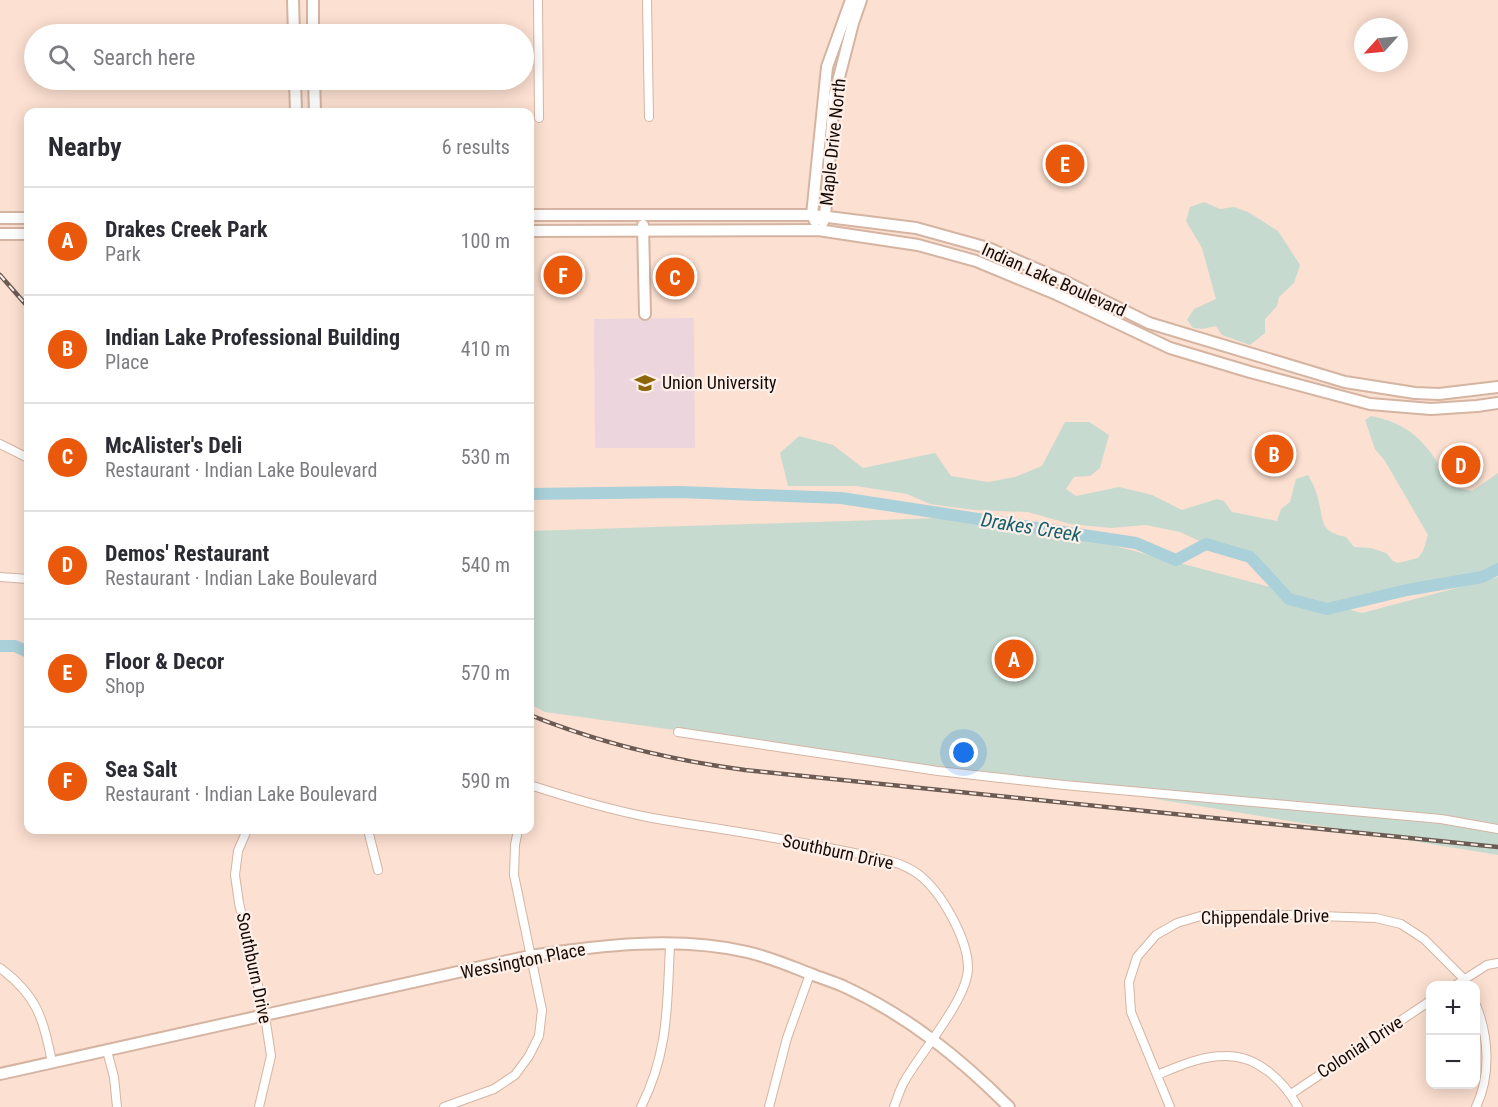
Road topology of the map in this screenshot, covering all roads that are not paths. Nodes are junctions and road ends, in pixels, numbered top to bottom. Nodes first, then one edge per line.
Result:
1 (293, 0) edge
2 (313, 0) edge
3 (538, 0) edge
4 (647, 0) edge
5 (851, 0) edge
6 (861, 0) edge
7 (849, 21) junction
8 (294, 24) edge
9 (313, 24) edge
10 (295, 90) edge
11 (314, 90) edge
12 (829, 96) junction
13 (296, 108) edge
14 (315, 108) edge
15 (649, 117) dead end
16 (539, 118) dead end
17 (534, 215) edge
18 (641, 215) junction
19 (812, 215) junction
20 (825, 217) junction
21 (24, 218) edge
22 (1, 219) edge
23 (818, 230) junction
24 (534, 231) edge
25 (645, 231) junction
26 (5, 234) edge
27 (24, 234) edge
28 (645, 314) dead end
29 (1279, 363) junction
30 (1274, 377) junction
31 (1498, 387) edge
32 (1498, 403) edge
33 (0, 444) edge
34 (24, 456) edge
35 (0, 576) edge
36 (24, 579) edge
37 (678, 732) dead end
38 (534, 786) edge
39 (1498, 830) edge
40 (245, 834) edge
41 (369, 834) edge
42 (517, 834) edge
43 (378, 870) dead end
44 (670, 945) junction
45 (530, 956) junction
46 (1498, 963) edge
47 (0, 968) edge
48 (810, 974) junction
49 (1465, 981) edge
50 (1467, 981) edge
51 (1426, 1004) edge
52 (265, 1016) junction
53 (1480, 1019) edge
54 (932, 1038) junction
55 (107, 1051) junction
56 (52, 1062) junction
57 (0, 1074) edge
58 (1157, 1075) junction
59 (1291, 1094) junction
60 (117, 1107) edge
61 (259, 1107) edge
62 (444, 1107) edge
63 (641, 1107) edge
64 (770, 1107) edge
65 (894, 1107) edge
66 (1009, 1107) edge
67 (1170, 1107) edge
68 (1298, 1107) edge
69 (1476, 1107) edge

1 - 8 main road
2 - 9 main road
3 - 16 street
4 - 15 street
5 - 7 main road, Maple Drive North
6 - 7 main road, Maple Drive North
7 - 12 main road, Maple Drive North
10 - 13 main road
11 - 14 main road
12 - 19 main road, Maple Drive North
12 - 20 main road, Maple Drive North
17 - 18 main road, Indian Lake Boulevard
18 - 19 main road, Indian Lake Boulevard
18 - 25 main road
19 - 20 main road, Indian Lake Boulevard
19 - 23 main road, Maple Drive North
20 - 23 main road, Maple Drive North
20 - 29 main road, Indian Lake Boulevard
21 - 22 main road
23 - 25 main road, Indian Lake Boulevard
23 - 30 main road, Indian Lake Boulevard
24 - 25 main road, Indian Lake Boulevard
25 - 28 main road
26 - 27 main road
29 - 30 main road
29 - 31 main road, Indian Lake Boulevard
30 - 32 main road, Indian Lake Boulevard
33 - 34 street
35 - 36 street
37 - 39 street
38 - 54 street, Southburn Drive
40 - 52 street, Southburn Drive
41 - 43 street
42 - 45 street
44 - 45 main road, Wessington Place
44 - 48 main road, Wessington Place
44 - 63 street
45 - 52 main road, Wessington Place
45 - 62 street
46 - 50 street
47 - 56 street
48 - 54 main road, Wessington Place
48 - 64 street
49 - 58 street, Chippendale Drive
51 - 59 street, Colonial Drive
52 - 55 main road, Wessington Place
52 - 61 street, Southburn Drive
53 - 69 street
54 - 65 street, Southburn Drive
54 - 66 main road, Wessington Place
55 - 56 main road, Wessington Place
55 - 60 street
56 - 57 main road, Wessington Place
58 - 59 street
58 - 67 street, Chippendale Drive
59 - 68 street

